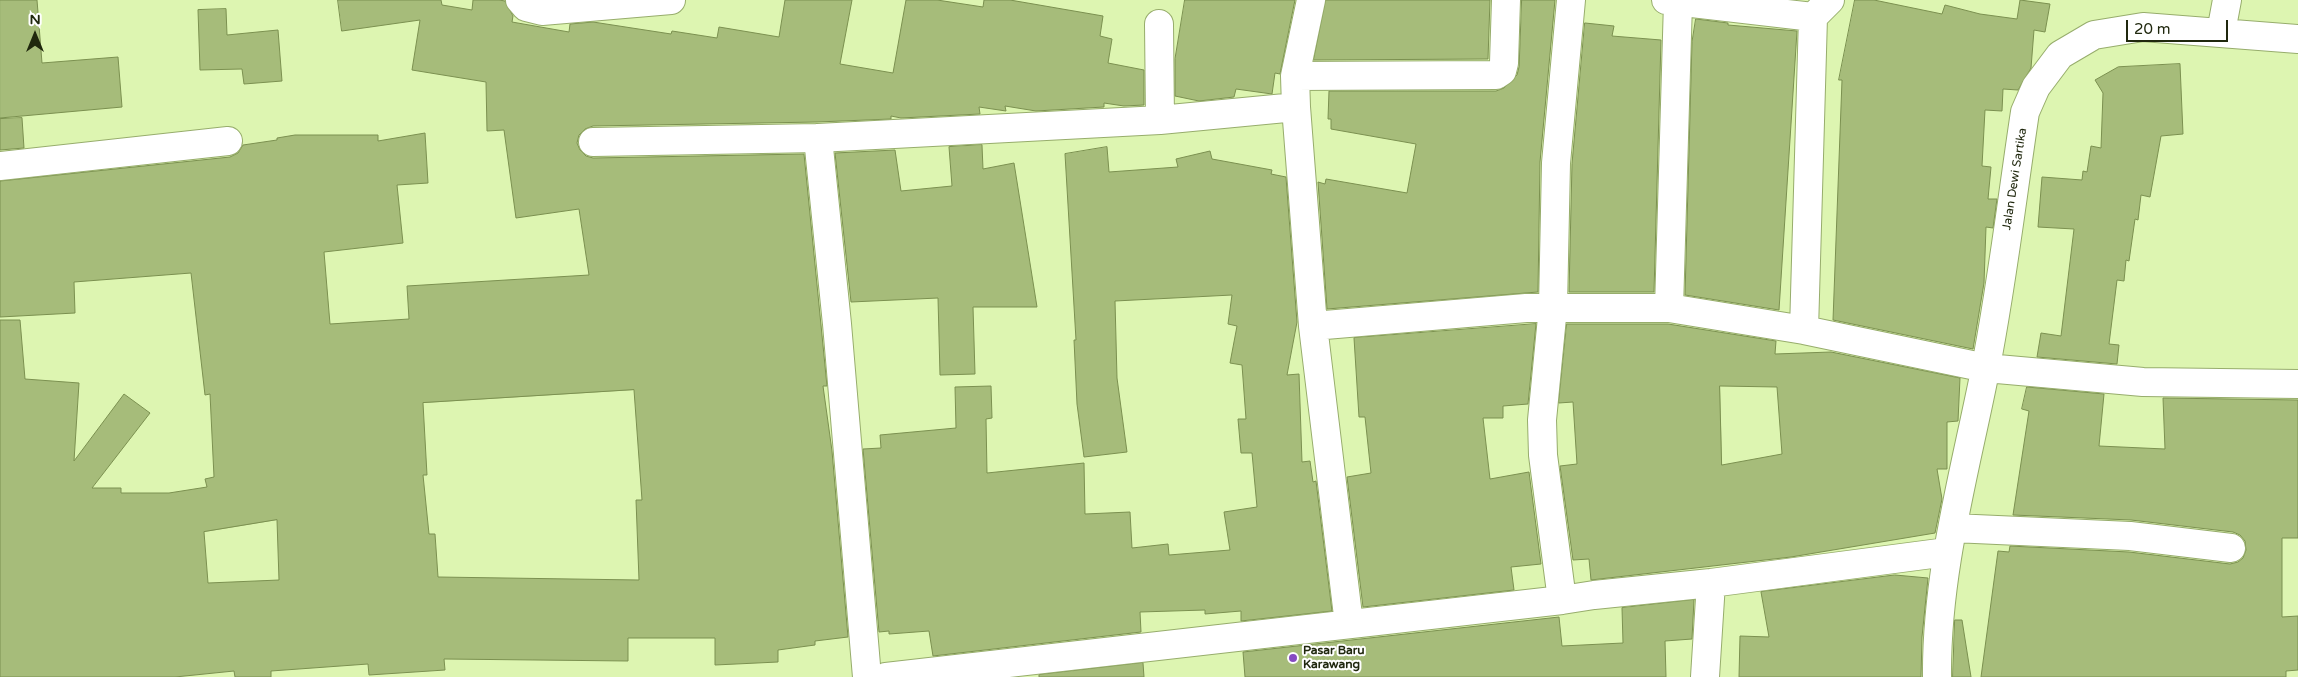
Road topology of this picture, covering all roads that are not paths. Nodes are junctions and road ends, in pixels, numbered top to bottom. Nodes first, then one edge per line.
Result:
1 (520, 0) edge
2 (671, 0) edge
3 (1311, 0) edge
4 (1506, 0) edge
5 (1571, 0) edge
6 (2227, 0) edge
7 (1672, 1) edge
8 (1822, 9) edge
9 (1159, 24) dead end
10 (2221, 32) junction
11 (2298, 39) edge
12 (1296, 76) junction
13 (1296, 107) junction
14 (1160, 120) junction
15 (818, 138) junction
16 (228, 141) dead end
17 (593, 142) dead end
18 (0, 166) edge
19 (1553, 307) junction
20 (1669, 308) junction
21 (1313, 326) junction
22 (1804, 330) junction
23 (1986, 368) junction
24 (2298, 384) edge
25 (1950, 540) junction
26 (2231, 548) dead end
27 (1711, 583) junction
28 (1562, 600) junction
29 (1349, 624) junction
30 (867, 677) edge
31 (886, 677) edge
32 (1705, 677) edge
33 (1937, 677) edge

1 - 2 street
3 - 12 street
4 - 12 street
5 - 19 street
6 - 10 street
7 - 8 street
7 - 20 street
8 - 22 street
9 - 14 street
10 - 11 street, Jalan Dewi Sartika
10 - 23 street, Jalan Dewi Sartika
12 - 13 street
13 - 14 street
13 - 21 street
14 - 15 street
15 - 17 street
15 - 30 street
16 - 18 street
19 - 20 street
19 - 21 street
19 - 28 street
20 - 22 street
21 - 29 street
22 - 23 street
23 - 24 street
23 - 25 street, Jalan Dewi Sartika
25 - 26 street
25 - 27 street
25 - 33 street, Jalan Dewi Sartika
27 - 28 street
27 - 32 street
28 - 29 street
29 - 31 street

